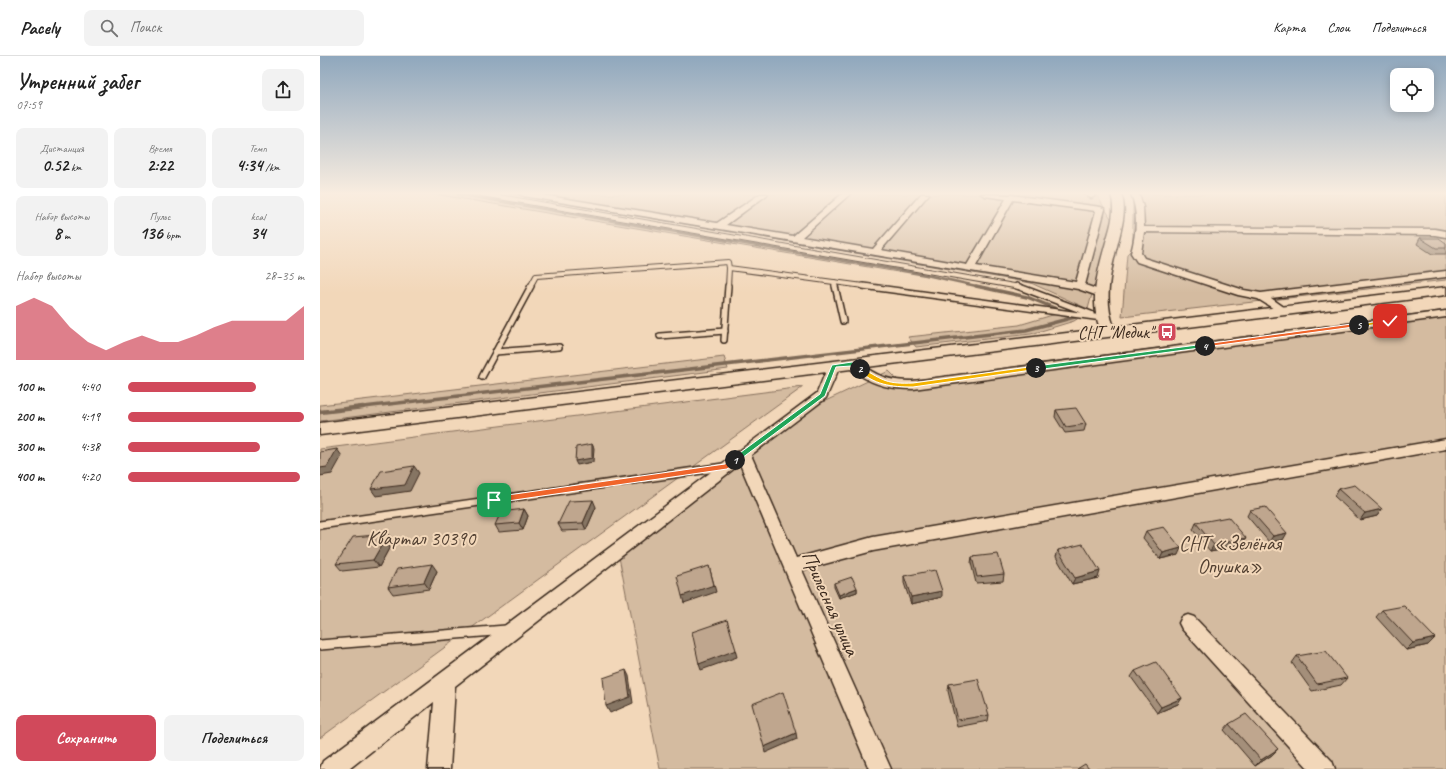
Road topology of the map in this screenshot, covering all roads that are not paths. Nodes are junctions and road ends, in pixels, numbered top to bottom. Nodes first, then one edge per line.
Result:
1 (675, 227) edge
2 (726, 227) edge
3 (808, 227) edge
4 (896, 227) edge
5 (993, 227) edge
6 (1096, 227) edge
7 (1116, 227) edge
8 (1139, 229) joint
9 (1446, 234) edge
10 (795, 239) junction
11 (875, 252) junction
12 (728, 268) junction
13 (970, 268) junction
14 (1446, 274) edge
15 (834, 282) junction
16 (1080, 286) junction
17 (1446, 291) edge
18 (1101, 294) junction
19 (1261, 296) junction
20 (1283, 310) junction
21 (1446, 314) edge
22 (843, 321) dead end
23 (1105, 325) junction
24 (724, 331) junction
25 (660, 336) dead end
26 (724, 340) dead end
27 (559, 347) dead end
28 (495, 352) junction
29 (852, 364) junction
30 (834, 366) junction
31 (482, 377) dead end
32 (320, 429) edge
33 (1446, 444) edge
34 (743, 454) junction
35 (727, 466) junction
36 (320, 526) edge
37 (792, 566) junction
38 (1188, 623) dead end
39 (513, 630) junction
40 (320, 645) edge
41 (446, 681) junction
42 (331, 769) edge
43 (439, 769) edge
44 (880, 769) edge
45 (1324, 769) edge

1 - 23 lane
2 - 10 street
3 - 10 street
4 - 11 street
5 - 13 street
6 - 16 street
7 - 18 street
8 - 9 street
8 - 19 street
10 - 11 street
11 - 13 street
12 - 15 lane
12 - 24 lane
12 - 28 lane
13 - 16 street
14 - 19 street
15 - 22 lane
15 - 23 lane
16 - 18 street
17 - 20 street
18 - 23 street
19 - 20 street
20 - 23 street
21 - 29 street
23 - 29 street
24 - 25 lane
24 - 26 lane
27 - 28 lane
28 - 31 lane
29 - 30 street
30 - 32 street
30 - 34 street
33 - 37 street
34 - 35 street
34 - 37 street, Прилесная улица
35 - 36 lane
35 - 39 street
37 - 44 street, Прилесная улица
38 - 45 street
39 - 40 lane
39 - 41 street
41 - 42 street
41 - 43 street

